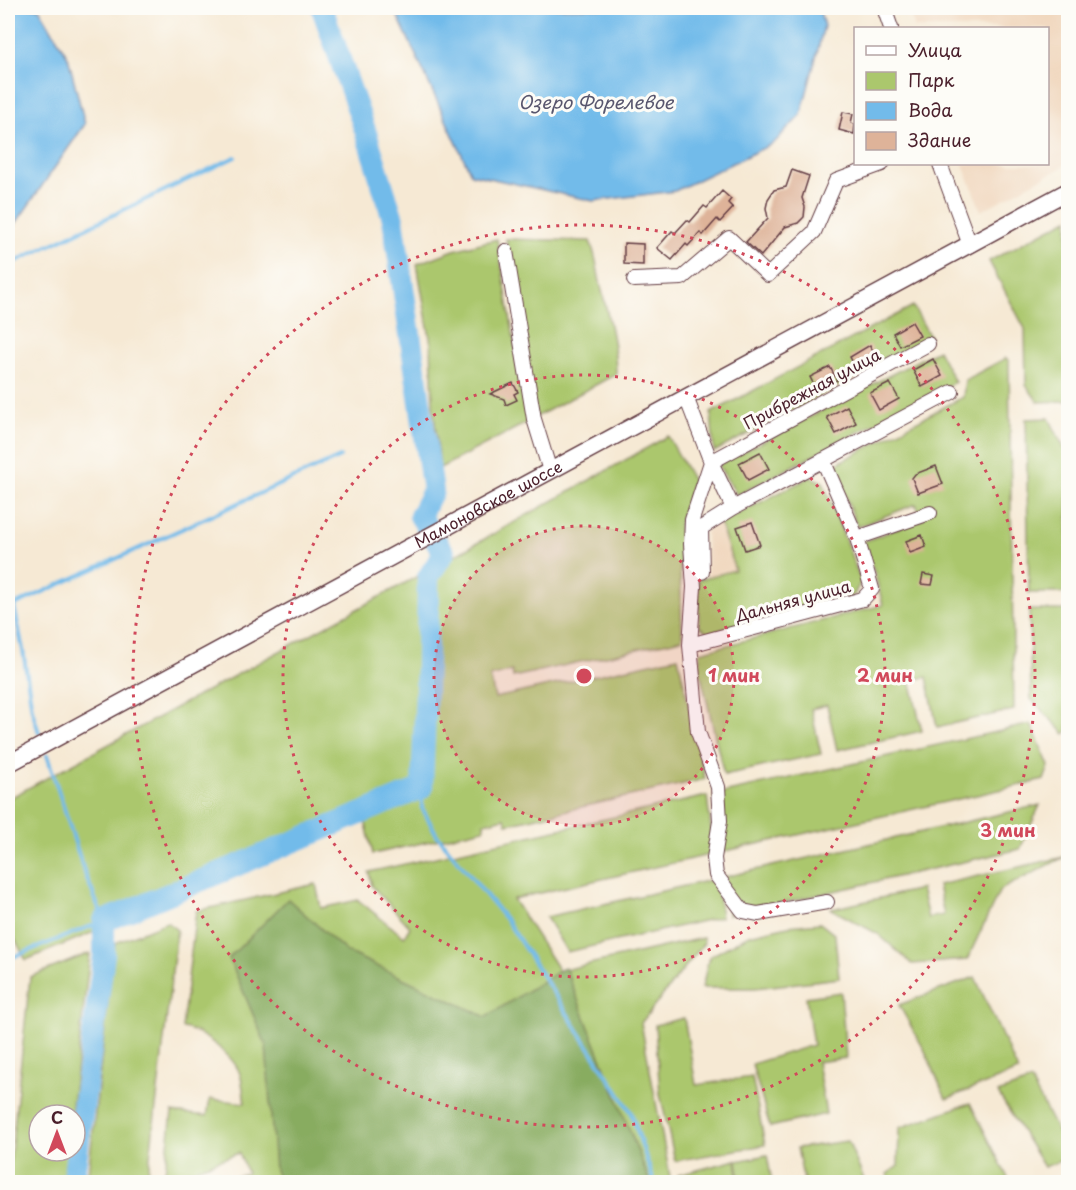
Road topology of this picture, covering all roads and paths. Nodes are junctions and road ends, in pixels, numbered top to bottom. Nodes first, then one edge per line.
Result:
1 (884, 8) edge
2 (891, 27) edge
3 (879, 165) edge
4 (940, 165) edge
5 (1068, 191) edge
6 (970, 245) junction
7 (506, 251) dead end
8 (634, 280) dead end
9 (928, 344) dead end
10 (952, 392) dead end
11 (686, 397) junction
12 (823, 460) junction
13 (711, 462) junction
14 (550, 471) junction
15 (733, 508) junction
16 (930, 513) dead end
17 (856, 538) junction
18 (702, 572) dead end
19 (690, 645) junction
20 (8, 764) edge
21 (827, 902) dead end

1 - 2 street
3 - 8 street
4 - 6 street
5 - 6 main road, Мамоновское шоссе
6 - 11 main road, Мамоновское шоссе
7 - 14 street
9 - 13 street, Прибрежная улица
10 - 12 street
11 - 13 street
11 - 14 main road, Мамоновское шоссе
12 - 15 street
12 - 17 street, Дальняя улица
13 - 15 street
13 - 19 street
14 - 20 main road, Мамоновское шоссе
15 - 18 street
16 - 17 street
17 - 19 street, Дальняя улица
19 - 21 street

